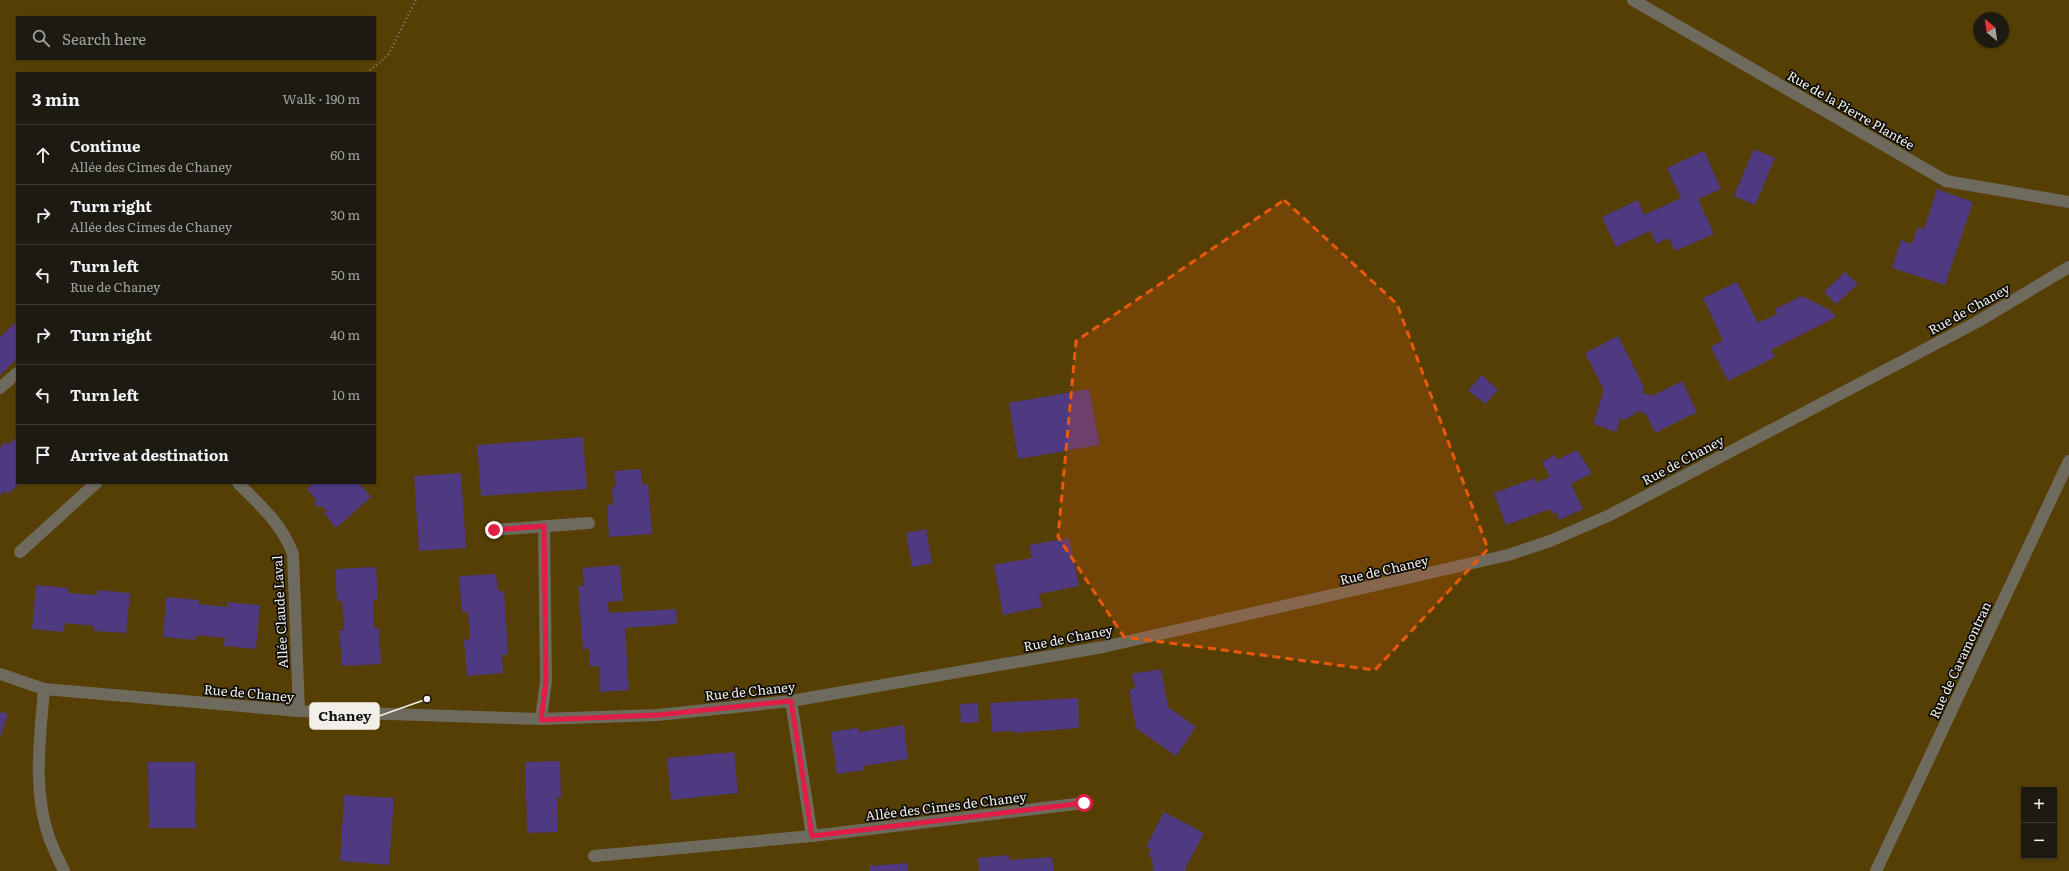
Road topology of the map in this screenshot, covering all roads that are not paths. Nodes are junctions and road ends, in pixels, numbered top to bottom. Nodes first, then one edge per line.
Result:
1 (1633, 0) edge
2 (2069, 202) edge
3 (2069, 267) edge
4 (16, 374) edge
5 (0, 388) edge
6 (2069, 461) edge
7 (95, 484) edge
8 (239, 484) edge
9 (589, 522) dead end
10 (544, 526) junction
11 (494, 530) dead end
12 (20, 552) dead end
13 (0, 674) edge
14 (44, 690) junction
15 (791, 701) junction
16 (299, 711) junction
17 (541, 720) junction
18 (1084, 803) dead end
19 (812, 836) junction
20 (594, 856) dead end
21 (64, 871) edge
22 (1876, 871) edge

1 - 2 street, Rue de la Pierre Plantée
3 - 15 street, Rue de Chaney
4 - 5 street
6 - 22 street, Rue de Caramontran
7 - 12 street
8 - 16 street, Allée Claude Laval
9 - 10 street
10 - 11 street
10 - 17 street
13 - 14 street, Rue de Chaney
14 - 16 street, Rue de Chaney
14 - 21 street
15 - 17 street, Rue de Chaney
15 - 19 street
16 - 17 street, Rue de Chaney
18 - 19 street, Allée des Cimes de Chaney
19 - 20 street, Allée des Cimes de Chaney

